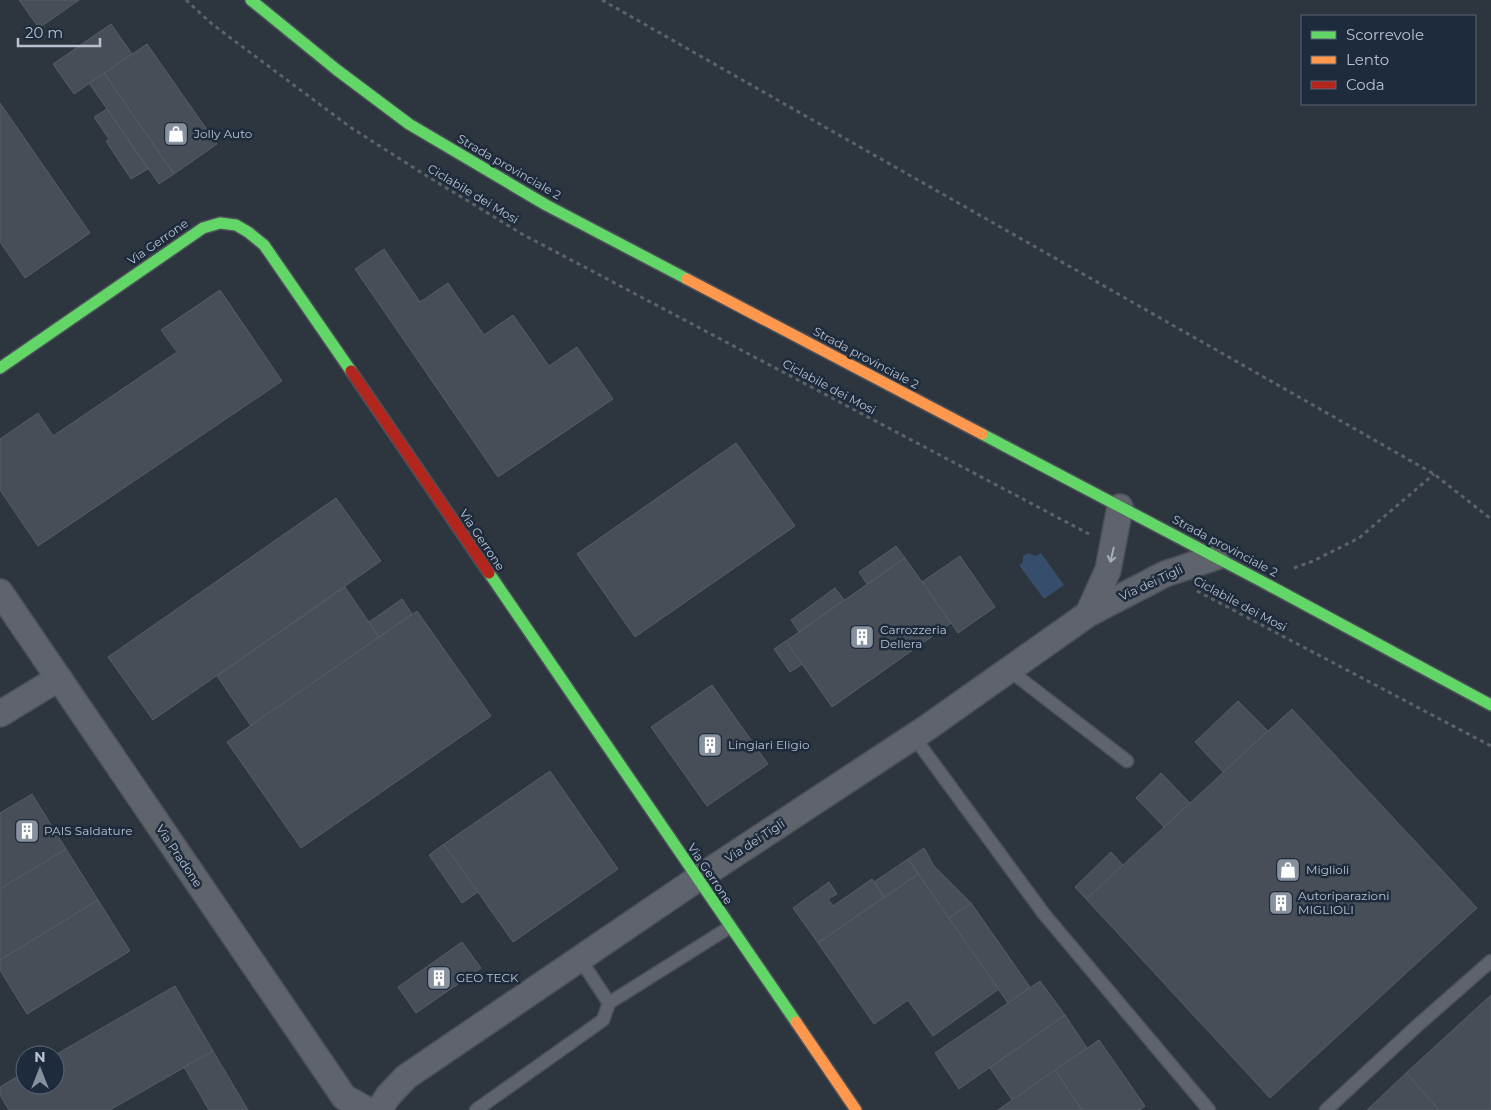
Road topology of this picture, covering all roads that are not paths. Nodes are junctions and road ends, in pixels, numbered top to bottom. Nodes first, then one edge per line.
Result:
1 (251, 0) edge
2 (0, 368) edge
3 (1120, 507) junction
4 (1216, 557) junction
5 (0, 592) edge
6 (1088, 614) junction
7 (1009, 670) junction
8 (59, 678) junction
9 (1491, 705) edge
10 (0, 714) edge
11 (914, 736) junction
12 (1127, 761) dead end
13 (697, 879) junction
14 (730, 927) junction
15 (580, 958) junction
16 (1491, 961) edge
17 (609, 1003) junction
18 (367, 1110) edge
19 (379, 1110) edge
20 (476, 1110) edge
21 (856, 1110) edge
22 (1209, 1110) edge
23 (1326, 1110) edge

1 - 3 main road, Strada provinciale 2
2 - 13 main road, Via Gerrone
3 - 4 main road, Strada provinciale 2
3 -> 6 street, Via dei Tigli
4 - 6 street, Via dei Tigli
4 - 9 main road, Strada provinciale 2
5 - 8 street, Via Pradone
6 - 7 street, Via dei Tigli
7 - 11 street, Via dei Tigli
7 - 12 lane
8 - 10 street
8 - 18 street, Via Pradone
11 - 13 street, Via dei Tigli
11 - 22 lane
13 - 14 main road, Via Gerrone
13 - 15 street, Via dei Tigli
14 - 17 lane
14 - 21 main road, Via Gerrone
15 - 17 lane
15 - 19 street, Via dei Tigli
16 - 23 lane
17 - 20 lane

